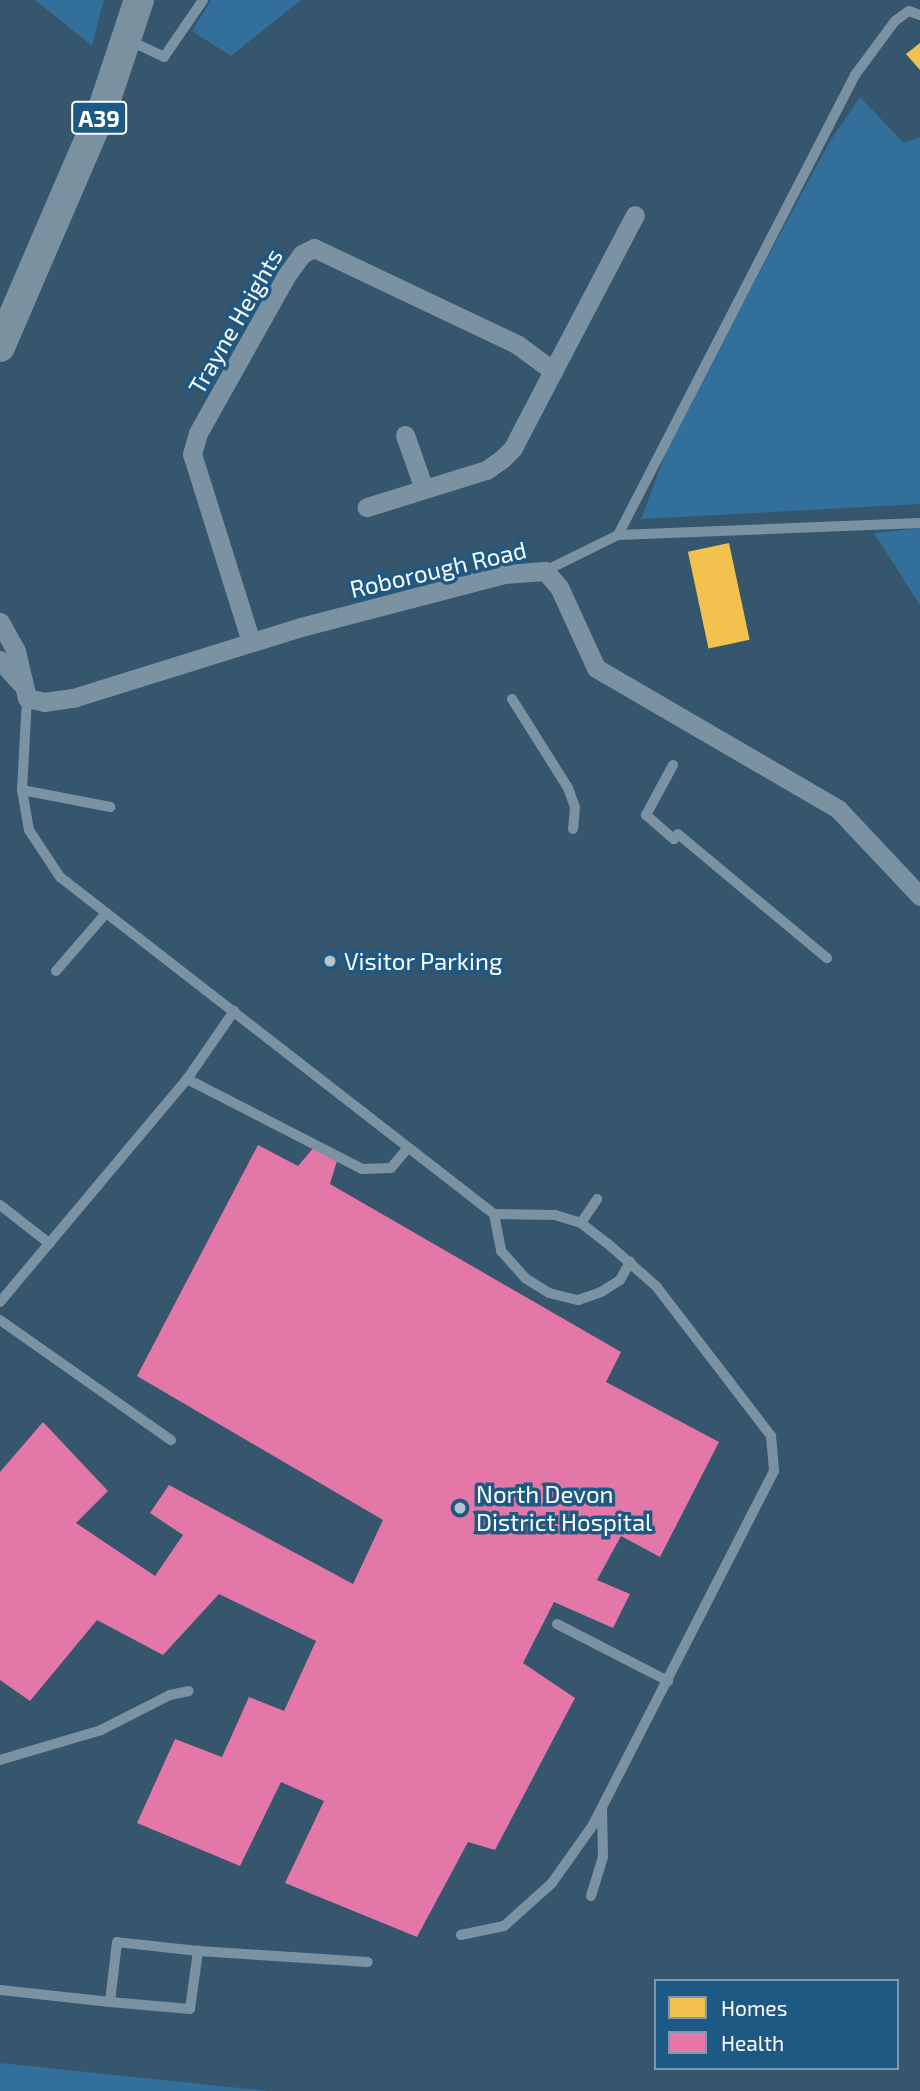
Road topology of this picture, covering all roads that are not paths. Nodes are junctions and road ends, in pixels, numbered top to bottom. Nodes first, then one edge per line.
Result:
1 (139, 0) edge
2 (203, 0) edge
3 (920, 15) edge
4 (127, 39) junction
5 (635, 215) dead end
6 (0, 347) edge
7 (553, 371) junction
8 (405, 435) dead end
9 (425, 489) junction
10 (367, 507) dead end
11 (920, 523) edge
12 (618, 535) junction
13 (545, 571) junction
14 (0, 622) edge
15 (251, 642) junction
16 (0, 660) edge
17 (24, 691) junction
18 (512, 699) dead end
19 (673, 765) dead end
20 (22, 790) junction
21 (110, 807) dead end
22 (573, 829) dead end
23 (920, 896) edge
24 (106, 913) junction
25 (827, 958) dead end
26 (56, 971) dead end
27 (234, 1012) junction
28 (187, 1079) junction
29 (408, 1148) junction
30 (597, 1199) dead end
31 (0, 1205) edge
32 (494, 1213) junction
33 (581, 1223) junction
34 (50, 1244) junction
35 (629, 1262) junction
36 (0, 1302) edge
37 (0, 1320) edge
38 (171, 1440) dead end
39 (557, 1624) dead end
40 (668, 1681) junction
41 (188, 1691) dead end
42 (0, 1760) edge
43 (601, 1808) junction
44 (591, 1896) dead end
45 (461, 1935) dead end
46 (198, 1951) junction
47 (368, 1962) dead end
48 (0, 1990) edge
49 (110, 2002) junction

1 - 4 main road, A39
2 - 4 lane
3 - 12 lane
4 - 6 main road, A39
5 - 7 street
7 - 9 street
7 - 15 street, Trayne Heights
8 - 9 street
9 - 10 street
11 - 12 lane
12 - 13 lane
13 - 15 street, Roborough Road
13 - 23 street, Roborough Road
14 - 17 street
15 - 17 street, Roborough Road
16 - 17 street
17 - 20 lane
18 - 22 lane
19 - 25 lane
20 - 21 lane
20 - 24 lane
24 - 26 lane
24 - 27 lane
27 - 28 lane
27 - 29 lane
28 - 29 lane
28 - 34 lane
29 - 32 lane
30 - 33 lane
31 - 34 lane
32 - 33 lane
32 - 35 lane
33 - 35 lane
34 - 36 lane
35 - 40 lane
37 - 38 lane
39 - 40 lane
40 - 43 lane
41 - 42 lane
43 - 44 lane
43 - 45 lane
46 - 47 lane
46 - 49 lane
46 - 49 lane
48 - 49 lane

